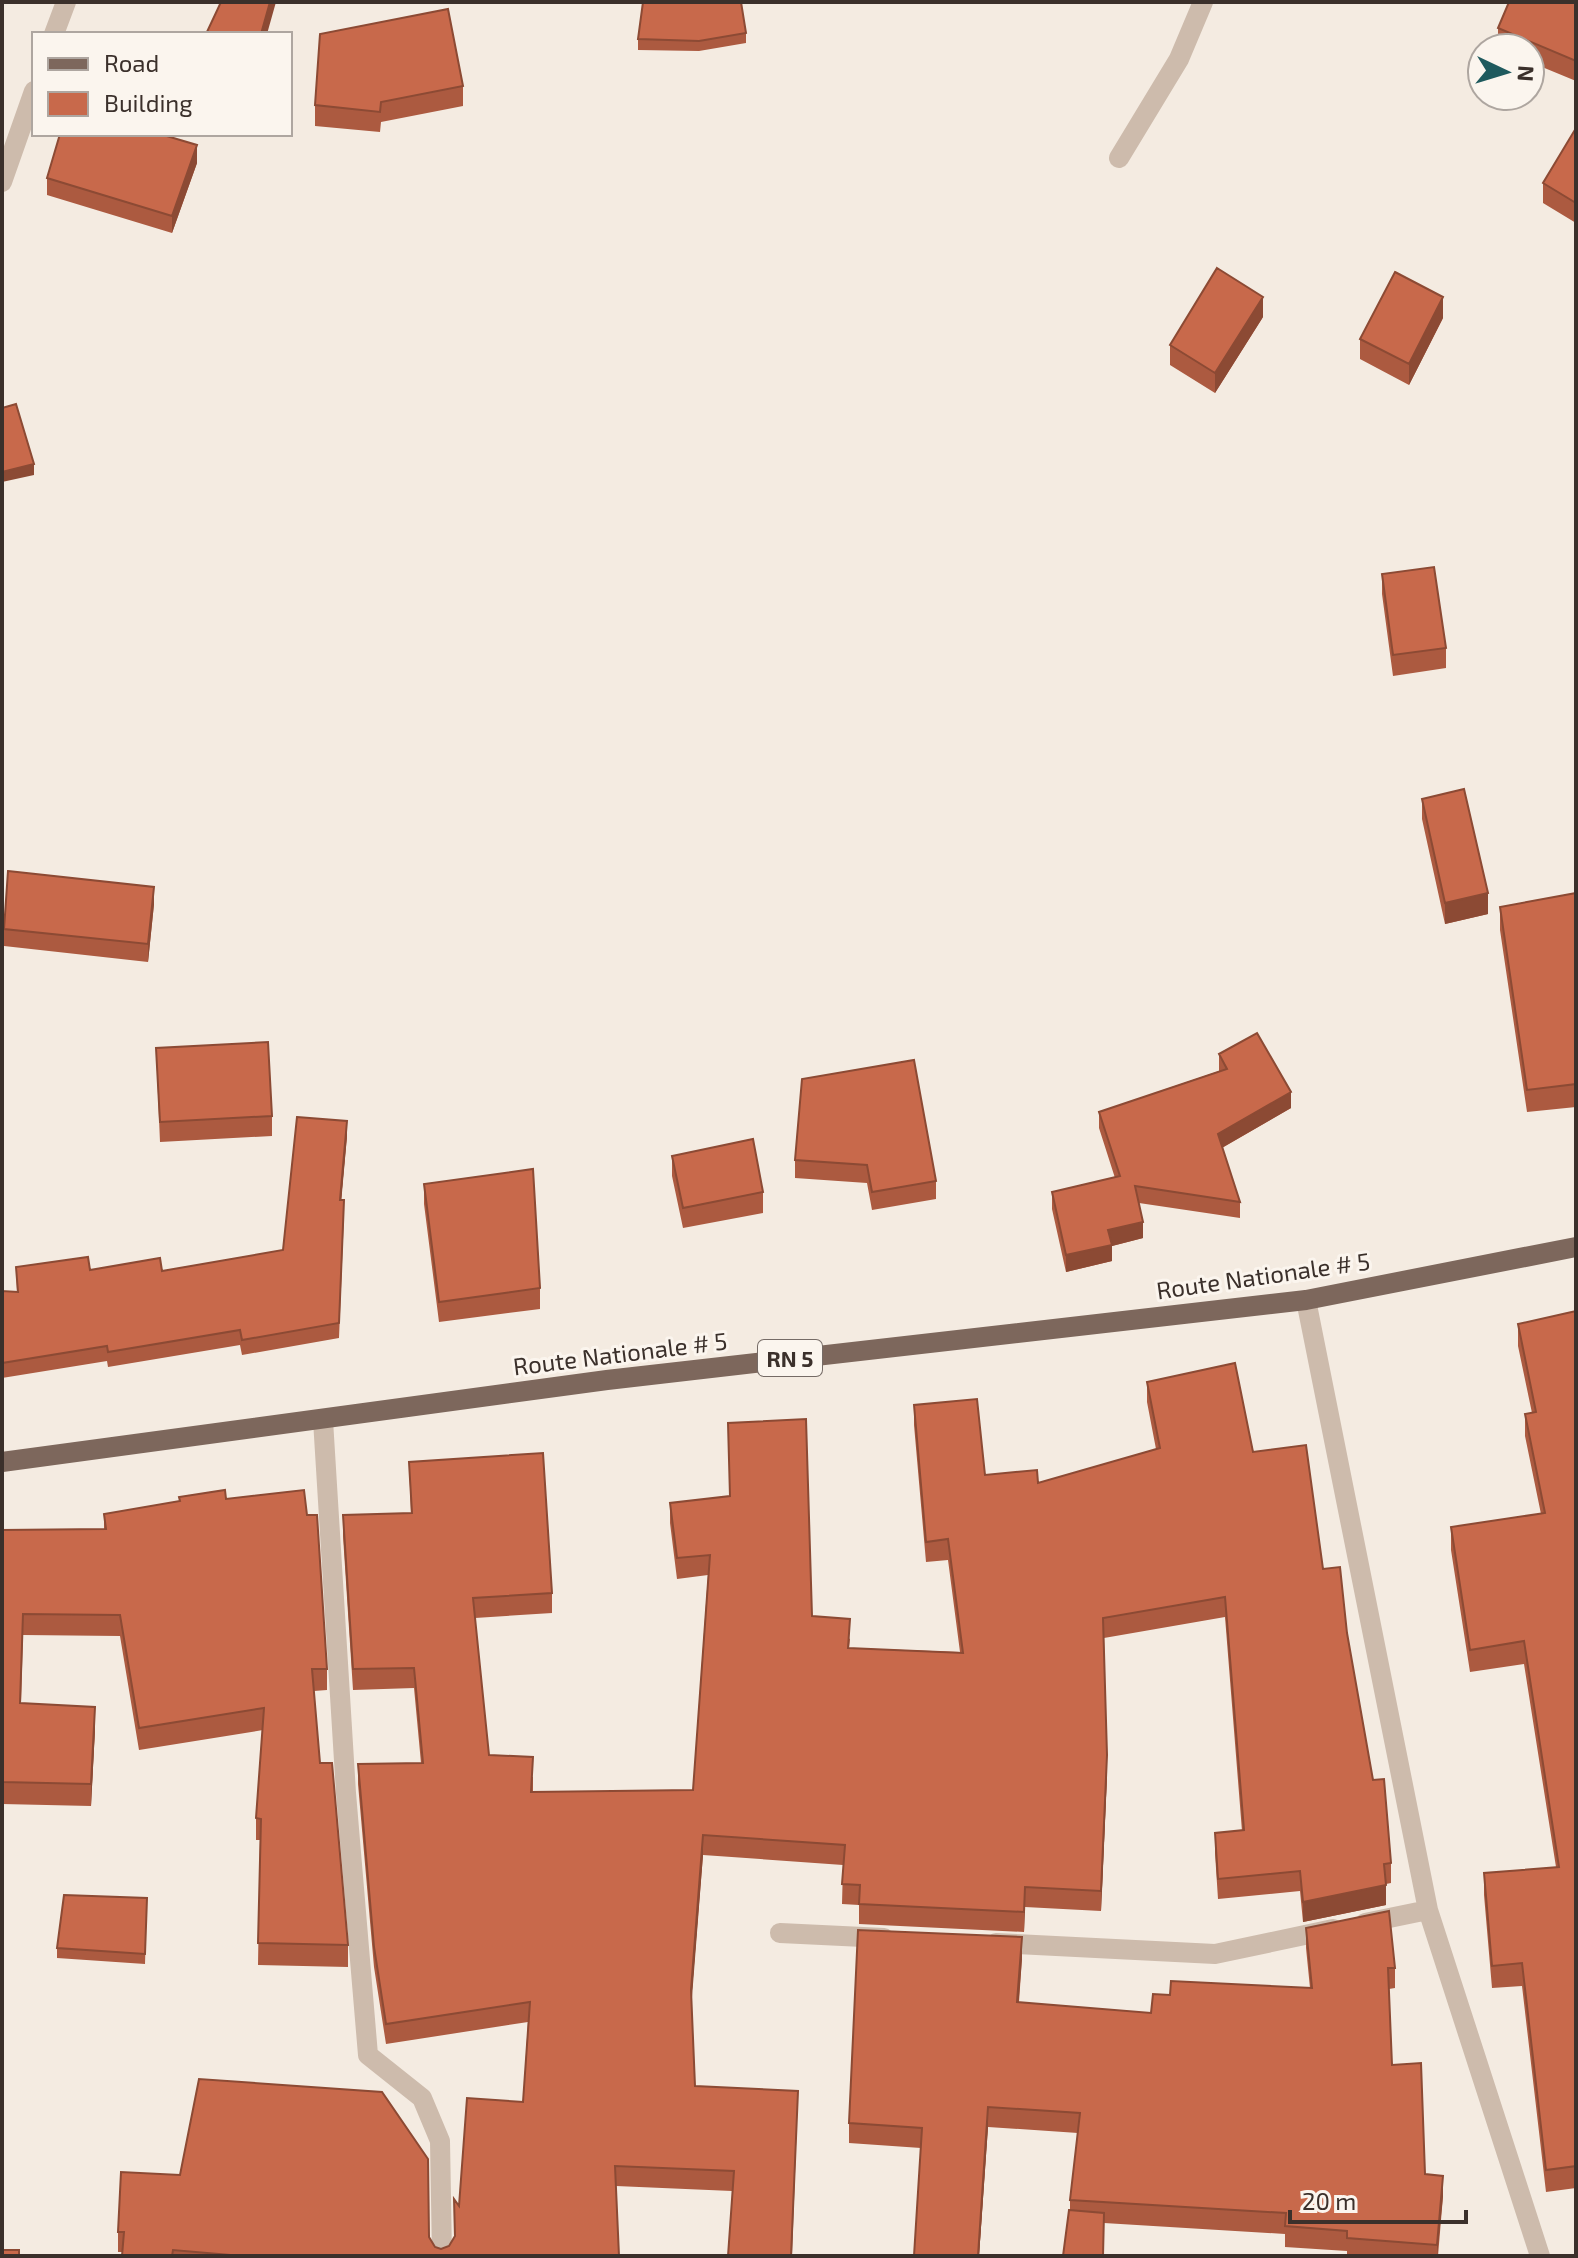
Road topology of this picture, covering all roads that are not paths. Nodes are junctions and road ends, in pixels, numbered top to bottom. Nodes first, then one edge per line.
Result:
1 (66, 2) edge
2 (1203, 2) edge
3 (55, 32) edge
4 (32, 97) edge
5 (1119, 158) dead end
6 (2, 182) edge
7 (1576, 1247) edge
8 (1306, 1300) junction
9 (323, 1420) junction
10 (2, 1462) edge
11 (1428, 1910) junction
12 (780, 1933) dead end
13 (905, 1939) edge
14 (982, 1943) edge
15 (442, 2256) edge
16 (1540, 2256) edge

1 - 3 street
2 - 5 street
4 - 6 street
7 - 8 main road, Route Nationale # 5 / RN 5
8 - 9 main road, Route Nationale # 5 / RN 5
8 - 11 street
9 - 10 main road, Route Nationale # 5 / RN 5
9 - 15 street
11 - 14 street
11 - 16 street
12 - 13 street

